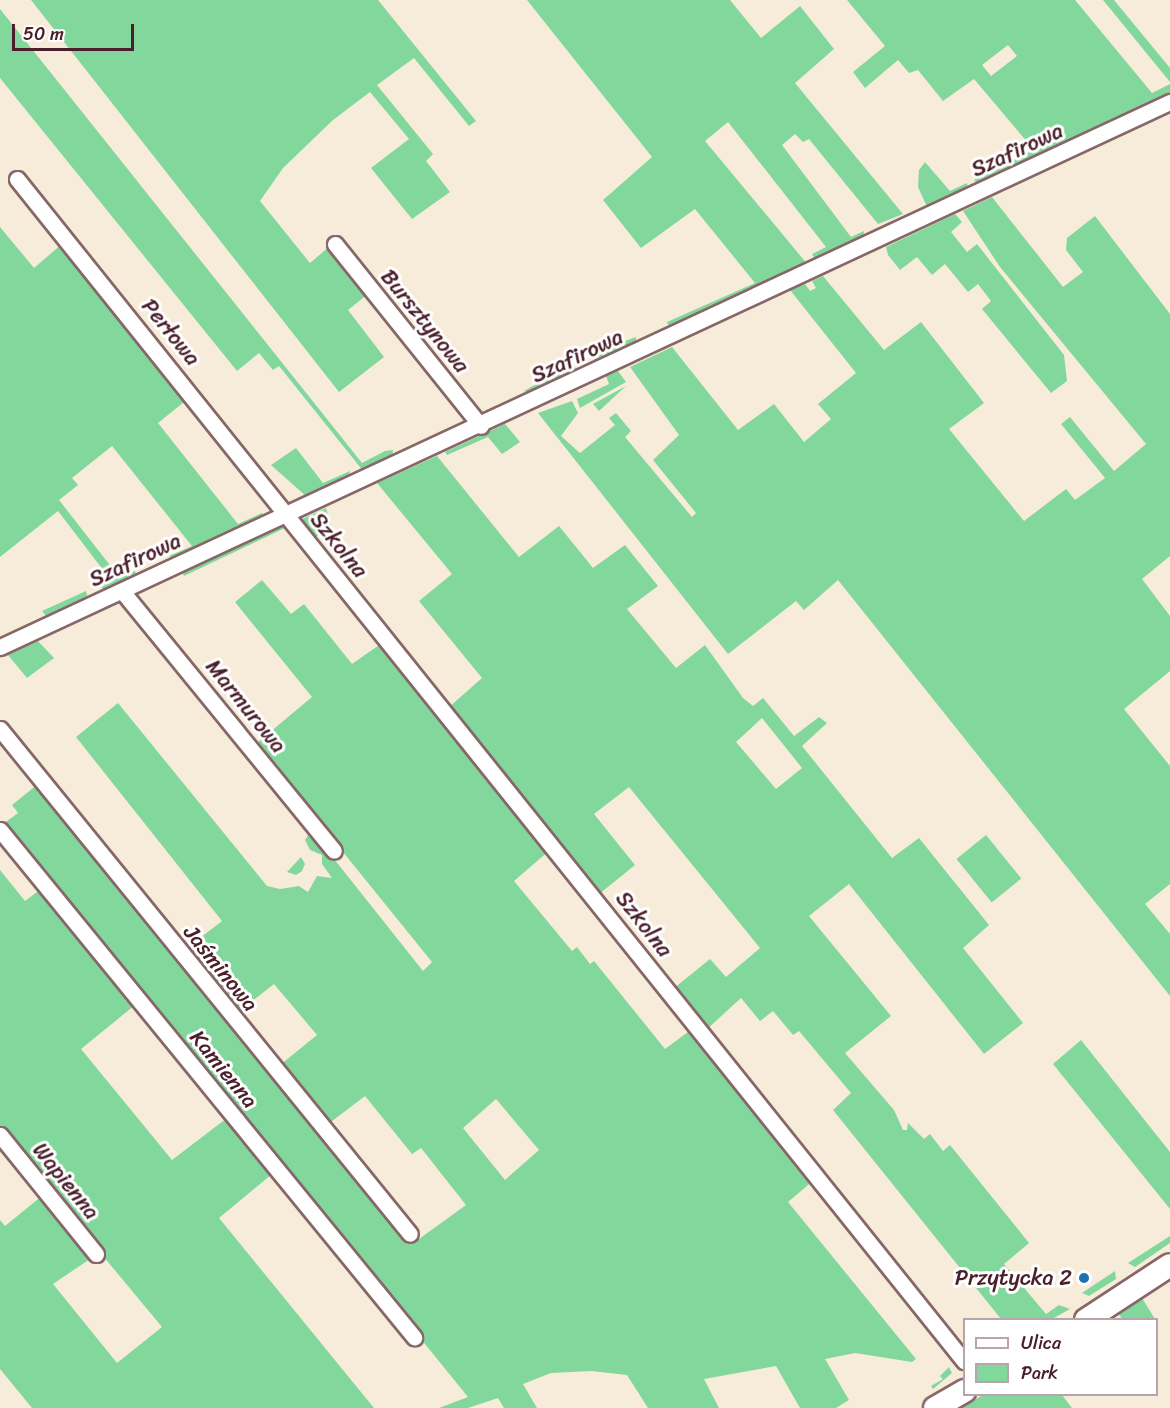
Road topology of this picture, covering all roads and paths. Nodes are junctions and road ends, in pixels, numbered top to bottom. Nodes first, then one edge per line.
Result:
1 (1170, 102) edge
2 (17, 179) dead end
3 (335, 244) dead end
4 (481, 426) junction
5 (287, 516) junction
6 (123, 591) junction
7 (0, 647) edge
8 (0, 729) edge
9 (0, 830) edge
10 (334, 851) dead end
11 (0, 1135) edge
12 (410, 1234) dead end
13 (96, 1254) dead end
14 (1170, 1265) edge
15 (1089, 1318) edge
16 (414, 1337) dead end
17 (963, 1360) edge
18 (963, 1392) edge
19 (934, 1408) edge

1 - 4 street, Szafirowa
2 - 5 street, Perłowa
3 - 4 street, Bursztynowa
4 - 5 street, Szafirowa
5 - 6 street, Szafirowa
5 - 17 street, Szkolna
6 - 7 street, Szafirowa
6 - 10 street, Marmurowa
8 - 12 street, Jaśminowa
9 - 16 street, Kamienna
11 - 13 street, Wapienna
14 - 15 main road
18 - 19 main road

